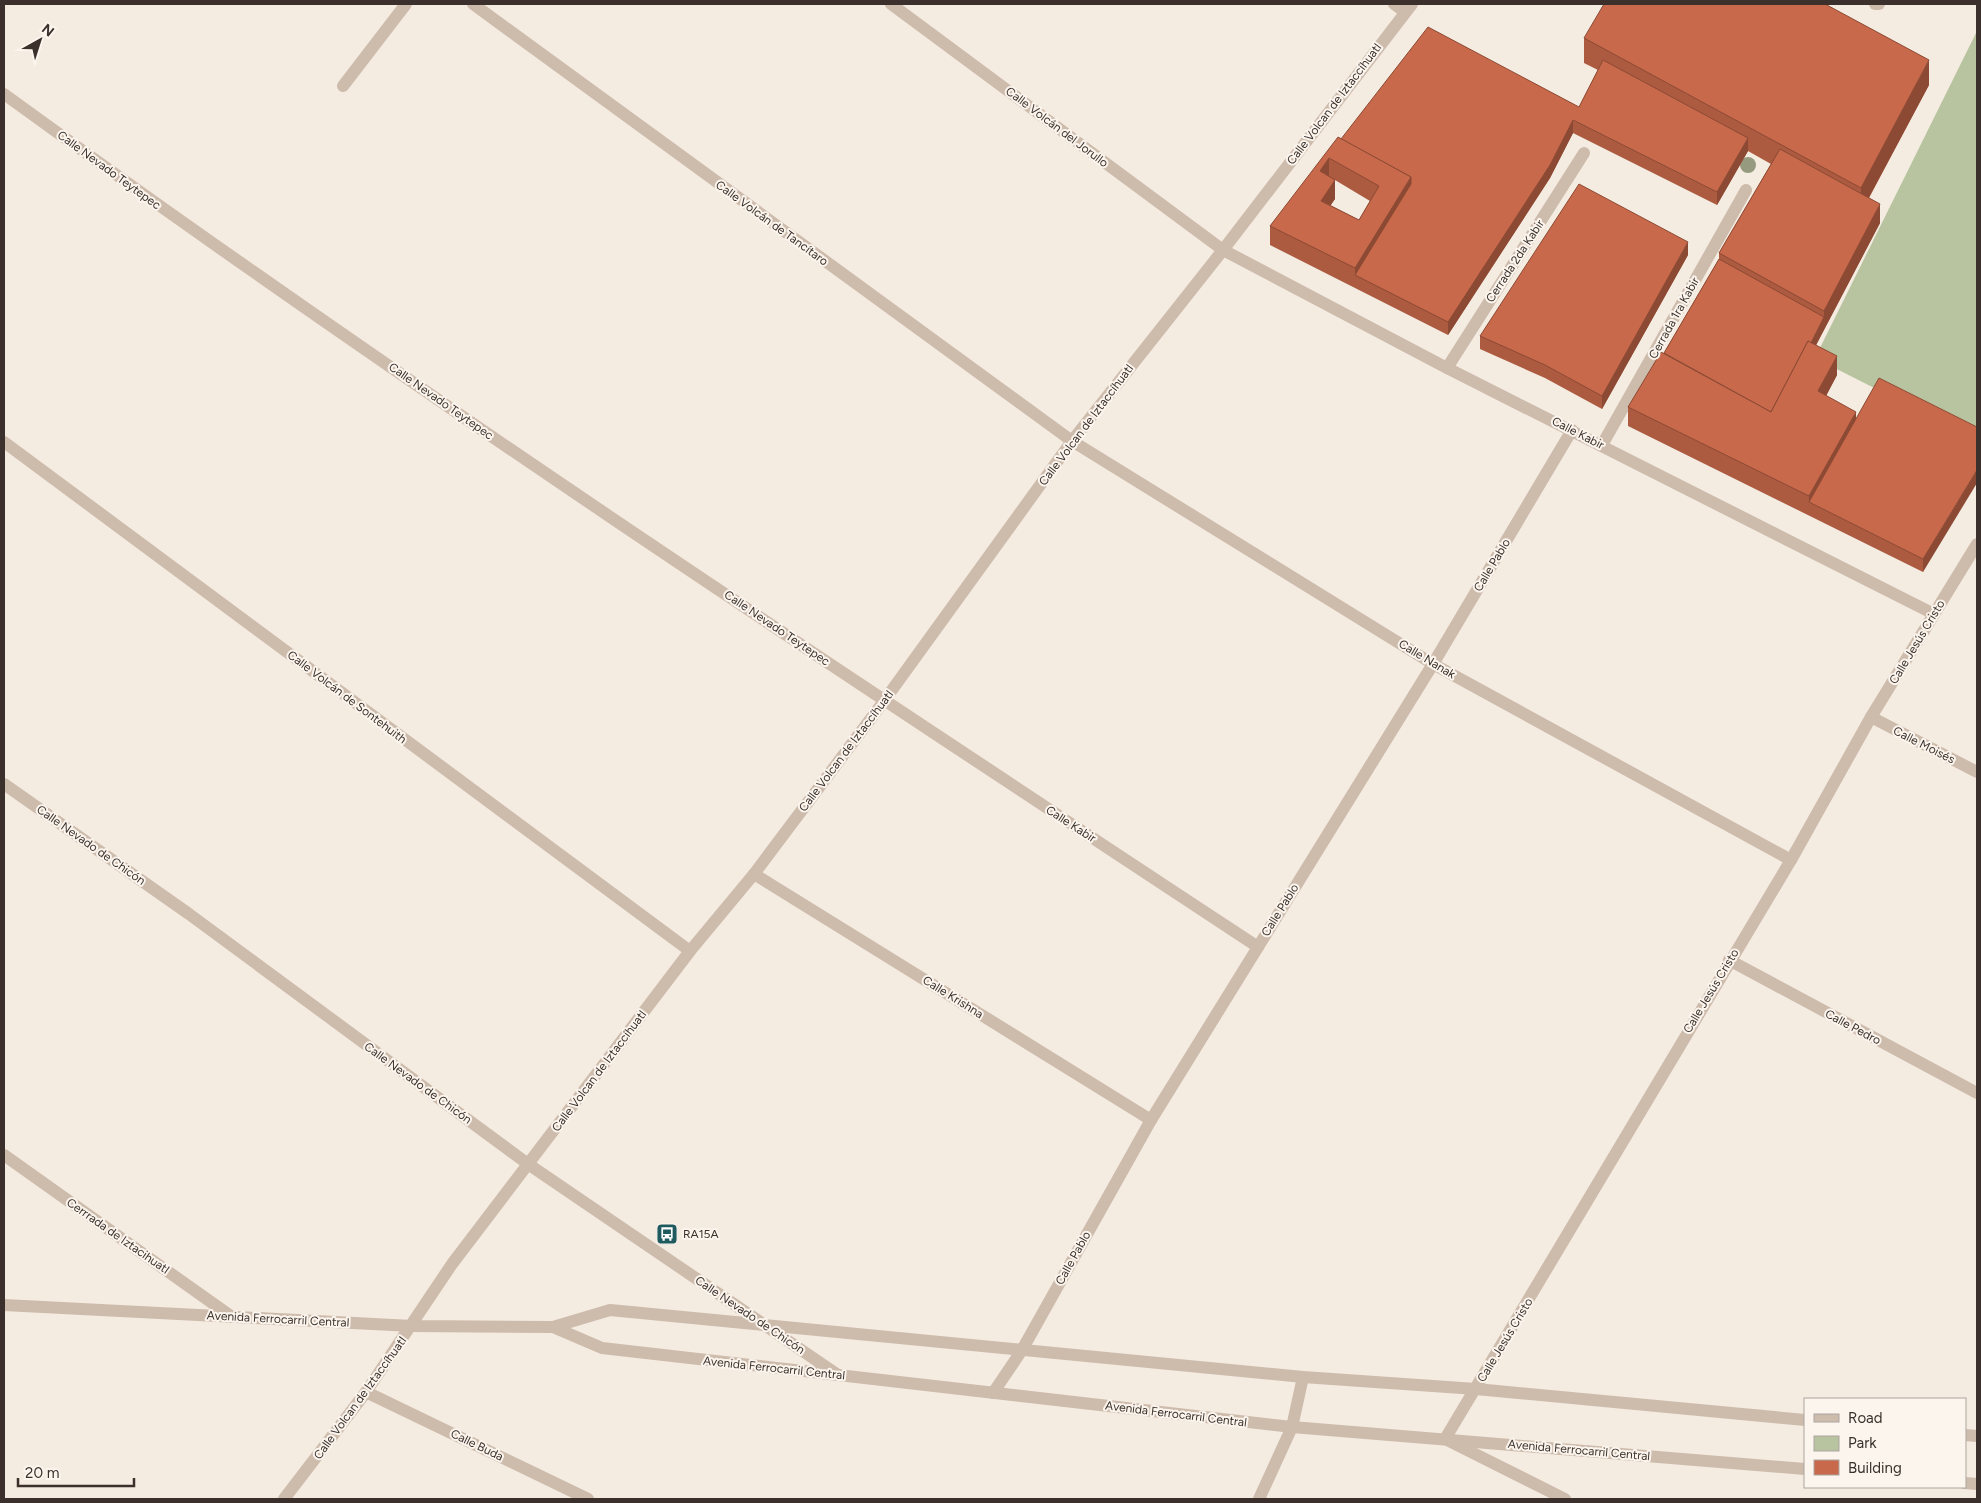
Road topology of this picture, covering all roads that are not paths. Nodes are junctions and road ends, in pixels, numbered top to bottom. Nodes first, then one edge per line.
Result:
1 (406, 4) edge
2 (472, 4) edge
3 (891, 4) edge
4 (1394, 4) edge
5 (1875, 4) edge
6 (1880, 4) edge
7 (1408, 8) edge
8 (343, 86) dead end
9 (4, 94) edge
10 (1584, 153) dead end
11 (1746, 190) dead end
12 (1223, 250) junction
13 (1447, 368) junction
14 (1572, 430) junction
15 (1072, 441) junction
16 (4, 442) edge
17 (1602, 445) junction
18 (1977, 544) edge
19 (1934, 614) junction
20 (1433, 664) junction
21 (884, 701) junction
22 (1871, 717) junction
23 (1977, 772) edge
24 (4, 784) edge
25 (1791, 860) junction
26 (754, 874) junction
27 (1258, 947) junction
28 (690, 951) junction
29 (1729, 960) junction
30 (1977, 1093) edge
31 (1151, 1120) junction
32 (4, 1155) edge
33 (528, 1164) junction
34 (4, 1305) edge
35 (232, 1317) junction
36 (764, 1324) junction
37 (412, 1326) junction
38 (553, 1327) junction
39 (1022, 1350) junction
40 (838, 1375) junction
41 (1303, 1377) junction
42 (1476, 1389) junction
43 (366, 1392) junction
44 (993, 1393) junction
45 (1804, 1420) edge
46 (1292, 1427) junction
47 (1445, 1439) junction
48 (1804, 1469) edge
49 (584, 1498) edge
50 (284, 1499) edge
51 (1259, 1499) edge
52 (1565, 1499) edge

1 - 8 street
2 - 15 street, Calle Volcán de Tancítaro
3 - 12 street, Calle Volcán del Jorullo
4 - 7 street
5 - 6 street
7 - 12 street, Calle Volcan de Iztaccíhuatl
9 - 21 street, Calle Nevado Teytepec
10 - 13 street, Cerrada 2da Kabir
11 - 17 street, Cerrada 1ra Kabir
12 - 13 street, Calle Kabir
12 - 15 street, Calle Volcan de Iztaccíhuatl
13 - 14 street, Calle Kabir
14 - 17 street, Calle Kabir
14 - 20 street, Calle Pablo
15 - 20 street, Calle Nanak
15 - 21 street, Calle Volcan de Iztaccíhuatl
16 - 28 street, Calle Volcán de Sontehuith
17 - 19 street, Calle Kabir
18 - 19 street, Calle Jesús Cristo
19 - 22 street, Calle Jesús Cristo
20 - 25 street, Calle Nanak
20 - 27 street, Calle Pablo
21 - 26 street, Calle Volcan de Iztaccíhuatl
21 - 27 street, Calle Kabir
22 - 23 street, Calle Moisés
22 - 25 street, Calle Jesús Cristo
24 - 33 street, Calle Nevado de Chicón
25 - 29 street, Calle Jesús Cristo
26 - 28 street, Calle Volcan de Iztaccíhuatl
26 - 31 street, Calle Krishna
27 - 31 street, Calle Pablo
28 - 33 street, Calle Volcan de Iztaccíhuatl
29 - 30 street, Calle Pedro
29 - 42 street, Calle Jesús Cristo
31 - 39 street, Calle Pablo
32 - 35 street, Cerrrada de Iztacihuatl
33 - 36 street, Calle Nevado de Chicón
33 - 37 street, Calle Volcan de Iztaccíhuatl
34 - 35 street, Avenida Ferrocarril Central
35 - 37 street, Avenida Ferrocarril Central
36 - 38 street, Avenida Ferrocarril Central
36 - 39 street, Avenida Ferrocarril Central
36 - 40 street, Calle Nevado de Chicón
37 - 38 street, Avenida Ferrocarril Central
37 - 43 street, Calle Volcan de Iztaccíhuatl
38 - 40 street, Avenida Ferrocarril Central
39 - 41 street, Avenida Ferrocarril Central
39 - 44 street, Calle Pablo
40 - 44 street, Avenida Ferrocarril Central
41 - 42 street, Avenida Ferrocarril Central
41 - 46 street
42 - 45 street, Avenida Ferrocarril Central
42 - 47 street, Calle Jesús Cristo
43 - 49 street, Calle Buda
43 - 50 street, Calle Volcan de Iztaccíhuatl
44 - 46 street, Avenida Ferrocarril Central
46 - 47 street, Avenida Ferrocarril Central
46 - 51 street
47 - 48 street, Avenida Ferrocarril Central
47 - 52 street

